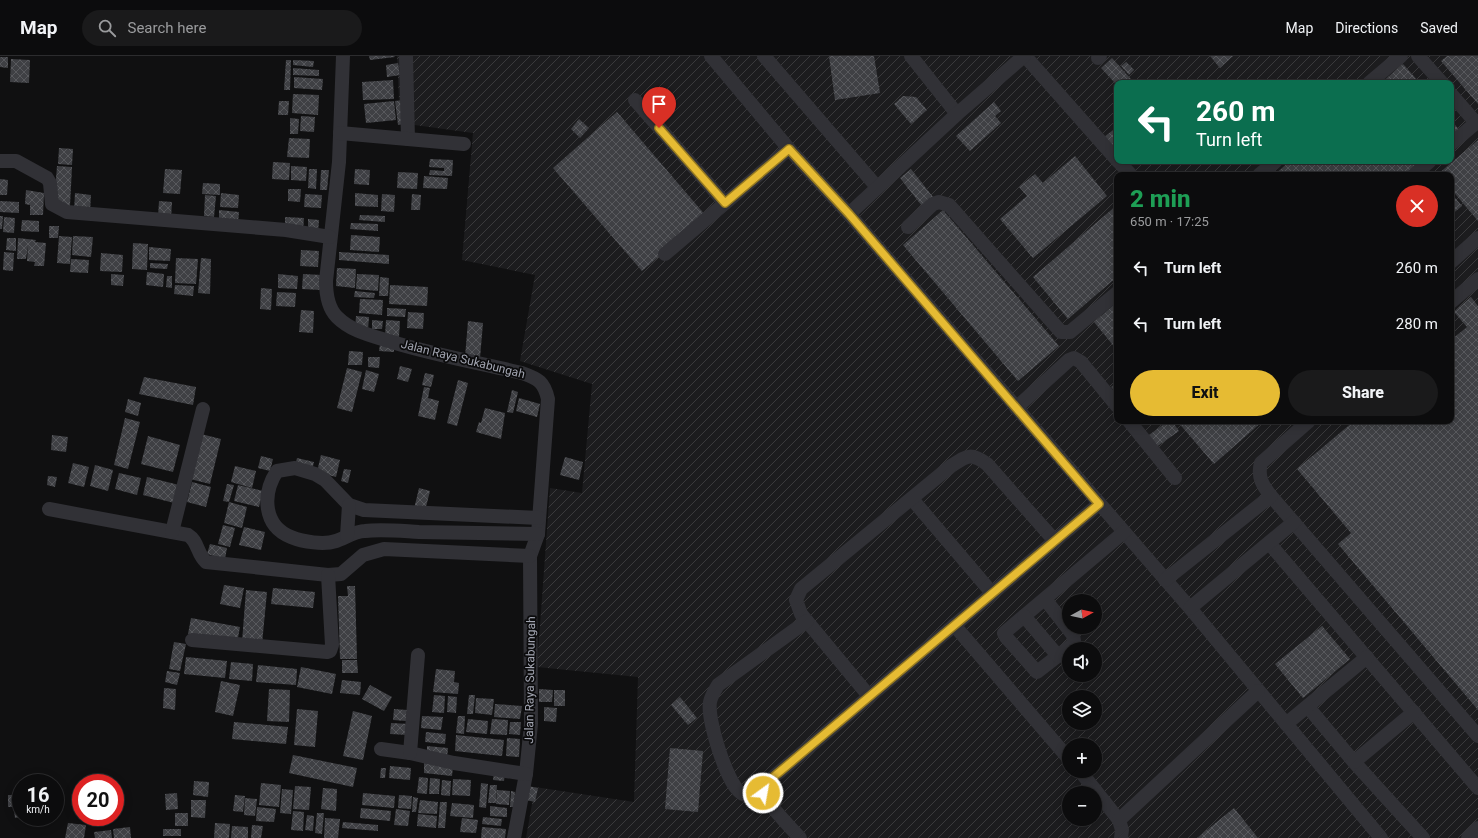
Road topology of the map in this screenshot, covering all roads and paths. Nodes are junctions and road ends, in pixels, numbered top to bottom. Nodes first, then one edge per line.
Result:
1 (343, 56) edge
2 (406, 56) edge
3 (710, 56) edge
4 (764, 56) edge
5 (911, 56) edge
6 (1025, 56) edge
7 (1401, 56) edge
8 (1418, 56) edge
9 (1373, 80) edge
10 (1439, 80) edge
11 (1454, 97) edge
12 (635, 100) dead end
13 (957, 114) junction
14 (1477, 122) edge
15 (340, 134) junction
16 (408, 139) junction
17 (1454, 141) edge
18 (464, 144) dead end
19 (789, 149) junction
20 (1114, 156) edge
21 (0, 161) edge
22 (1121, 164) edge
23 (1272, 164) edge
24 (1427, 164) edge
25 (1128, 172) edge
26 (1263, 172) edge
27 (1417, 172) edge
28 (877, 187) junction
29 (725, 203) junction
30 (849, 214) junction
31 (908, 226) dead end
32 (330, 237) junction
33 (1478, 238) edge
34 (665, 254) dead end
35 (1454, 259) edge
36 (1478, 279) edge
37 (1114, 295) edge
38 (1454, 299) edge
39 (1114, 402) edge
40 (1016, 408) junction
41 (203, 409) dead end
42 (1131, 424) edge
43 (1306, 424) edge
44 (1175, 478) dead end
45 (1272, 496) junction
46 (912, 499) junction
47 (349, 504) junction
48 (1099, 504) junction
49 (49, 509) dead end
50 (539, 518) junction
51 (1294, 522) junction
52 (172, 532) junction
53 (1124, 532) junction
54 (538, 534) junction
55 (347, 536) junction
56 (1055, 541) junction
57 (1269, 542) junction
58 (530, 556) junction
59 (328, 575) junction
60 (1165, 580) junction
61 (992, 593) junction
62 (1044, 599) junction
63 (1190, 608) junction
64 (1024, 616) junction
65 (807, 621) junction
66 (954, 625) junction
67 (192, 640) dead end
68 (418, 655) dead end
69 (1058, 656) junction
70 (1367, 657) junction
71 (1258, 691) junction
72 (869, 696) junction
73 (1308, 707) junction
74 (1414, 712) junction
75 (1286, 724) junction
76 (1478, 736) edge
77 (381, 749) dead end
78 (1062, 751) edge
79 (410, 753) junction
80 (1354, 762) junction
81 (526, 774) junction
82 (1086, 778) edge
83 (1478, 788) edge
84 (766, 798) junction
85 (1119, 820) junction
86 (1478, 828) edge
87 (514, 838) edge
88 (800, 838) edge
89 (1121, 838) edge
90 (1381, 838) edge
91 (1423, 838) edge
92 (1468, 838) edge

1 - 15 street, Jalan Raya Sukabungah
2 - 16 street
3 - 19 street
4 - 28 street
5 - 13 street
6 - 13 street
6 - 20 street
7 - 9 street
8 - 10 street
11 - 14 street
12 - 29 street
13 - 28 street
14 - 17 street
15 - 16 street
15 - 32 street, Jalan Raya Sukabungah
16 - 18 street
19 - 29 street
19 - 30 street
21 - 32 street
22 - 25 street
23 - 26 street
24 - 27 street
28 - 30 street
29 - 34 street
30 - 40 street
31 - 37 street
32 - 50 street, Jalan Raya Sukabungah
33 - 35 street
36 - 38 street
39 - 40 street
40 - 48 street
41 - 52 street
42 - 44 street
43 - 45 street
45 - 51 street
45 - 60 street
46 - 56 street
46 - 61 street
46 - 65 street
47 - 50 street
47 - 55 street
47 - 55 street
48 - 53 street
48 - 56 street
49 - 52 street
50 - 54 street, Jalan Raya Sukabungah
51 - 57 street
51 - 76 street
52 - 59 street
53 - 60 street
53 - 62 street
54 - 55 street
54 - 58 street, Jalan Raya Sukabungah
56 - 61 street
57 - 63 street
57 - 70 street
58 - 59 street
58 - 81 street, Jalan Raya Sukabungah
59 - 67 street
60 - 63 street
61 - 66 street
62 - 64 street
62 - 69 street
63 - 71 street
64 - 69 street
64 - 69 street
65 - 72 street
65 - 84 street
66 - 72 street
66 - 78 street
68 - 79 street
70 - 73 street
70 - 74 street
71 - 75 street
71 - 85 street
72 - 84 street
73 - 75 street
73 - 80 street
74 - 80 street
74 - 83 street
75 - 90 street
77 - 79 street
79 - 81 street
80 - 91 street
81 - 87 street, Jalan Raya Sukabungah
82 - 85 street
84 - 88 street
85 - 89 street
86 - 92 street

